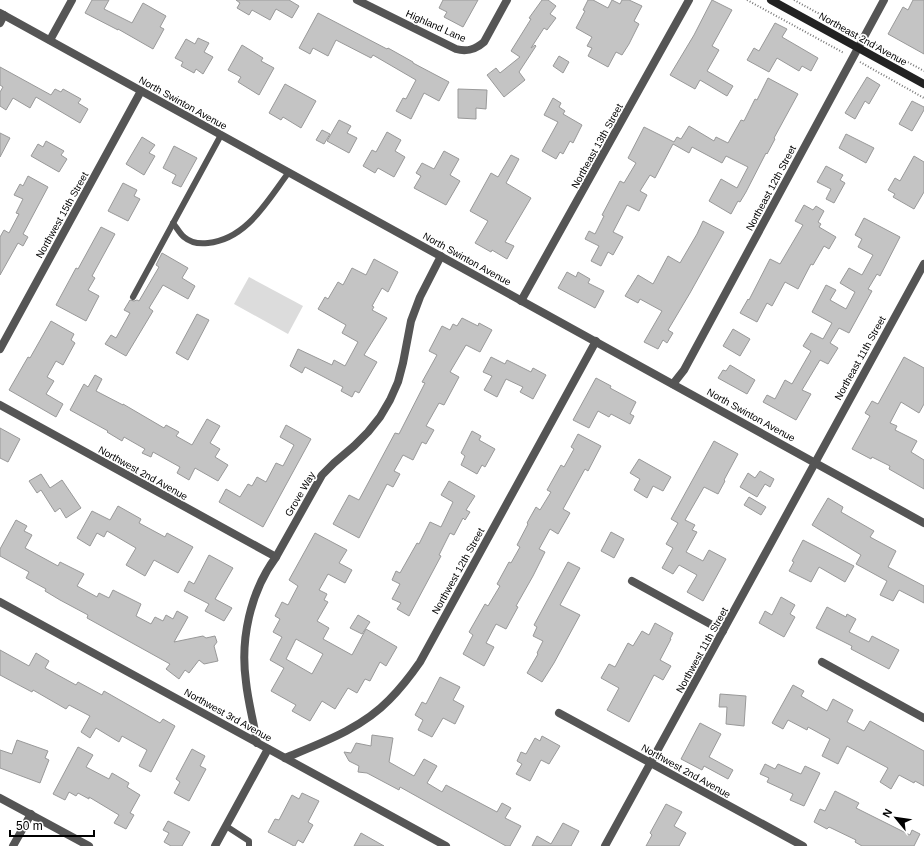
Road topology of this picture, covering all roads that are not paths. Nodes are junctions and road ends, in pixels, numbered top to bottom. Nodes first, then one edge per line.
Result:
1 (72, 0) edge
2 (507, 0) edge
3 (689, 0) edge
4 (771, 0) edge
5 (884, 0) edge
6 (360, 1) edge
7 (2, 14) edge
8 (0, 23) edge
9 (50, 40) junction
10 (858, 48) junction
11 (924, 84) edge
12 (141, 91) junction
13 (220, 135) junction
14 (289, 172) junction
15 (173, 223) junction
16 (441, 256) junction
17 (924, 264) edge
18 (133, 297) dead end
19 (521, 301) junction
20 (596, 342) junction
21 (0, 349) edge
22 (674, 384) junction
23 (0, 405) edge
24 (814, 462) junction
25 (924, 523) edge
26 (276, 557) junction
27 (632, 581) dead end
28 (0, 602) edge
29 (723, 631) junction
30 (822, 662) dead end
31 (559, 713) dead end
32 (924, 718) edge
33 (257, 743) junction
34 (268, 749) junction
35 (285, 758) junction
36 (651, 763) junction
37 (0, 798) edge
38 (30, 814) junction
39 (226, 826) junction
40 (13, 846) edge
41 (89, 846) edge
42 (215, 846) edge
43 (249, 846) edge
44 (446, 846) edge
45 (605, 846) edge
46 (803, 846) edge

1 - 9 street
2 - 6 street, Highland Lane
3 - 19 street, Northeast 13th Street
4 - 10 street, Northeast 2nd Avenue
5 - 10 street, Northeast 12th Street
7 - 8 street
7 - 9 street, North Swinton Avenue
9 - 12 street, North Swinton Avenue
10 - 11 street, Northeast 2nd Avenue
10 - 22 street, Northeast 12th Street
12 - 13 street, North Swinton Avenue
12 - 21 street, Northwest 15th Street
13 - 14 street, North Swinton Avenue
13 - 15 lane
14 - 15 lane
14 - 16 street, North Swinton Avenue
15 - 18 lane
16 - 19 street, North Swinton Avenue
16 - 26 street, Grove Way
17 - 24 street, Northeast 11th Street
19 - 20 street, North Swinton Avenue
20 - 22 street, North Swinton Avenue
20 - 35 street, Northwest 12th Street
22 - 24 street, North Swinton Avenue
23 - 26 street, Northwest 2nd Avenue
24 - 25 street, North Swinton Avenue
24 - 29 street, Northwest 11th Street
26 - 33 street, Grove Way
27 - 29 street
28 - 33 street, Northwest 3rd Avenue
29 - 36 street, Northwest 11th Street
30 - 32 street
31 - 36 street, Northwest 2nd Avenue
33 - 34 street, Northwest 3rd Avenue
34 - 35 street, Northwest 3rd Avenue
34 - 39 street
35 - 44 street, Northwest 3rd Avenue
36 - 45 street, Northwest 11th Street
36 - 46 street, Northwest 2nd Avenue
37 - 38 street
38 - 40 street
38 - 41 street
39 - 42 street
39 - 43 lane

